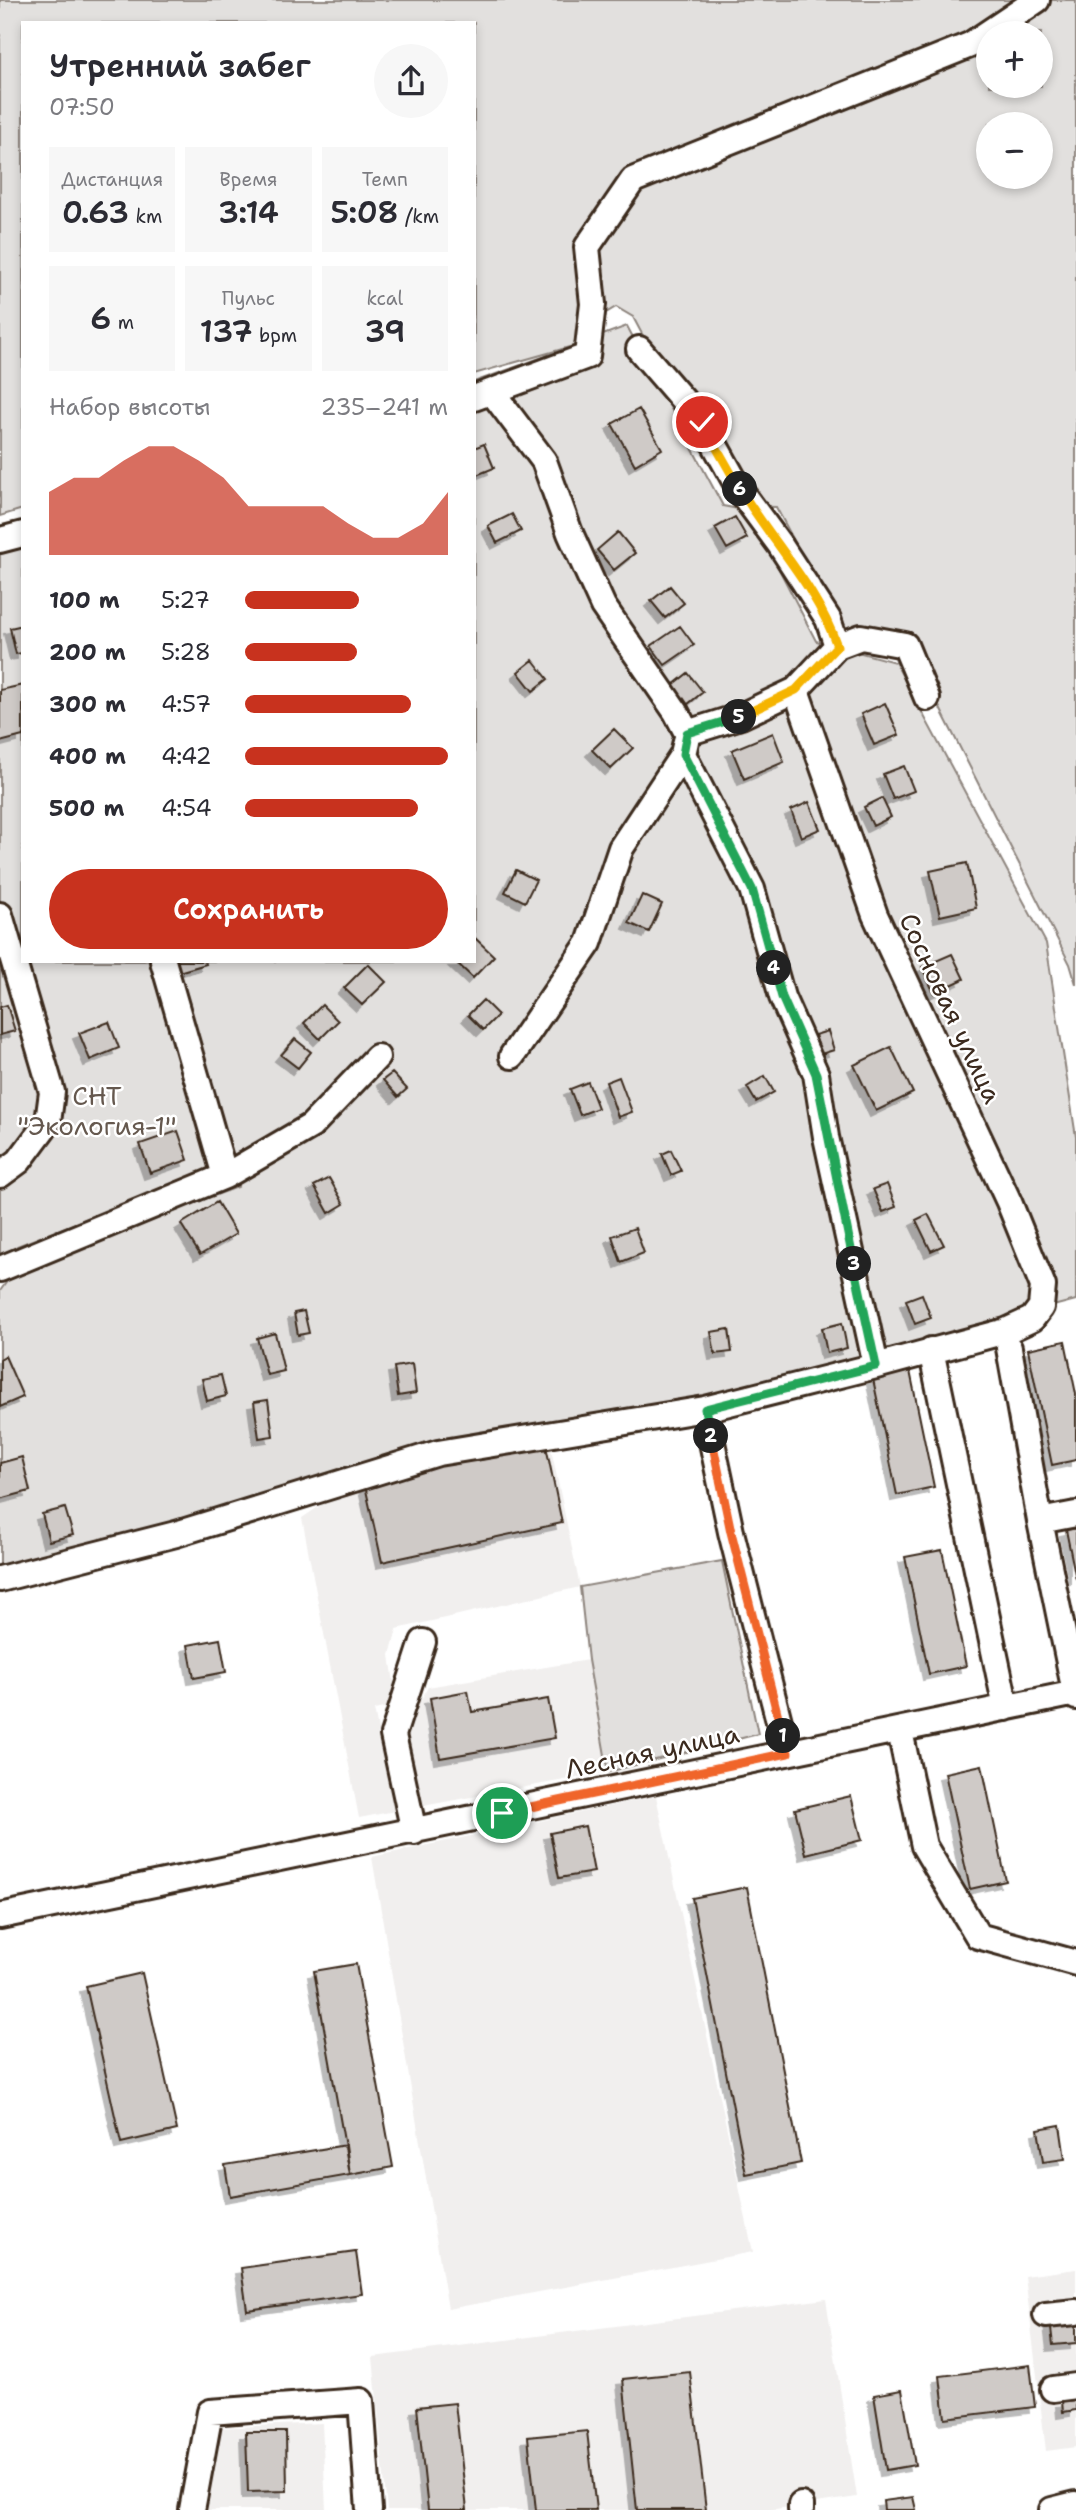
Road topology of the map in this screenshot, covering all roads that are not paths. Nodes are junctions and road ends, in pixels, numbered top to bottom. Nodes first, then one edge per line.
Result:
1 (1037, 0) edge
2 (639, 349) dead end
3 (483, 395) edge
4 (21, 535) edge
5 (0, 540) edge
6 (837, 646) junction
7 (796, 690) junction
8 (927, 698) dead end
9 (685, 743) junction
10 (0, 915) edge
11 (164, 963) edge
12 (377, 1056) dead end
13 (512, 1056) dead end
14 (0, 1175) edge
15 (225, 1176) junction
16 (0, 1269) edge
17 (1008, 1339) junction
18 (931, 1350) junction
19 (876, 1366) junction
20 (705, 1409) junction
21 (1076, 1514) edge
22 (1040, 1521) junction
23 (0, 1579) edge
24 (423, 1642) dead end
25 (1076, 1695) edge
26 (1006, 1708) junction
27 (900, 1731) junction
28 (788, 1753) junction
29 (414, 1832) junction
30 (0, 1916) edge
31 (1076, 1963) edge
32 (1076, 2312) edge
33 (1046, 2315) dead end
34 (1076, 2504) edge
35 (192, 2510) edge
36 (369, 2510) edge
37 (1052, 2510) edge

1 - 3 street
2 - 6 street
3 - 9 street
4 - 5 street
6 - 7 street
6 - 8 street
7 - 9 street
7 - 17 street, Сосновая улица
9 - 13 street
9 - 19 street
10 - 14 street
11 - 15 street
12 - 15 street
15 - 16 street
17 - 18 street, Сосновая улица
17 - 22 street
18 - 19 street, Сосновая улица
18 - 26 street
19 - 20 street, Сосновая улица
20 - 23 street, Сосновая улица
20 - 28 street
21 - 22 street
22 - 25 street
24 - 29 street
25 - 26 street, Лесная улица
26 - 27 street, Лесная улица
27 - 28 street, Лесная улица
27 - 31 street
28 - 29 street, Лесная улица
29 - 30 street, Лесная улица
32 - 33 street
34 - 37 street
35 - 36 street

